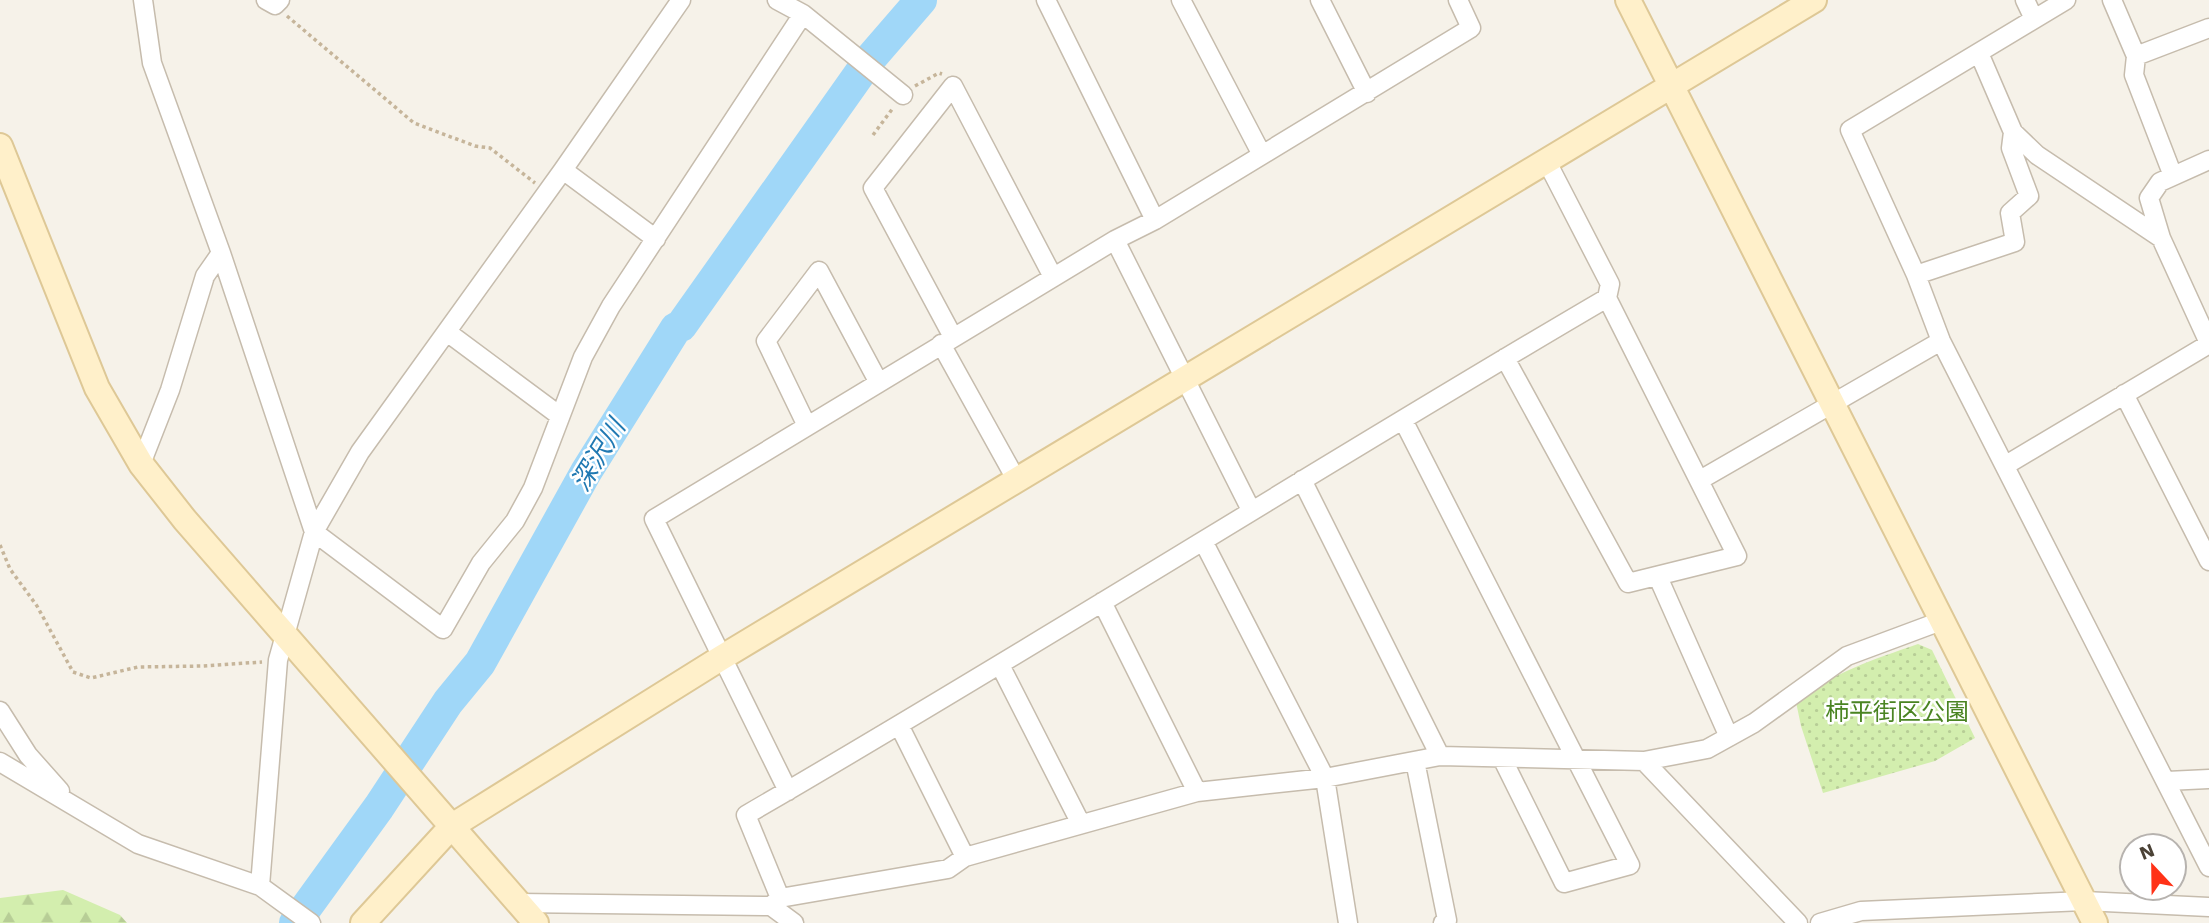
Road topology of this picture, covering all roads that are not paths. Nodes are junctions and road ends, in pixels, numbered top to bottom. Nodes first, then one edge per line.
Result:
1 (143, 0) edge
2 (681, 0) edge
3 (777, 0) edge
4 (1046, 0) edge
5 (1181, 0) edge
6 (1320, 0) edge
7 (1458, 0) edge
8 (1628, 0) edge
9 (1814, 0) edge
10 (2025, 0) edge
11 (2066, 0) edge
12 (2112, 0) edge
13 (803, 14) junction
14 (2034, 19) junction
15 (2209, 27) edge
16 (1979, 52) junction
17 (2136, 55) junction
18 (1670, 87) junction
19 (1367, 93) junction
20 (903, 95) dead end
21 (2013, 132) junction
22 (0, 146) edge
23 (1262, 156) junction
24 (1546, 160) junction
25 (2209, 160) edge
26 (563, 170) junction
27 (2173, 176) junction
28 (1155, 220) junction
29 (2161, 238) junction
30 (656, 239) junction
31 (1115, 240) junction
32 (220, 253) junction
33 (1916, 275) junction
34 (1053, 277) junction
35 (1607, 298) junction
36 (446, 332) junction
37 (947, 341) junction
38 (1941, 341) junction
39 (2209, 343) edge
40 (1505, 358) junction
41 (1186, 379) junction
42 (879, 383) junction
43 (2124, 394) junction
44 (1831, 405) junction
45 (560, 416) junction
46 (1403, 420) junction
47 (807, 426) junction
48 (141, 464) junction
49 (2007, 465) junction
50 (1302, 480) junction
51 (1700, 480) junction
52 (1017, 481) junction
53 (1251, 510) junction
54 (314, 532) junction
55 (1203, 541) junction
56 (2209, 561) edge
57 (1658, 577) junction
58 (1102, 602) junction
59 (1941, 621) junction
60 (287, 636) junction
61 (721, 658) junction
62 (1000, 665) junction
63 (0, 711) edge
64 (899, 724) junction
65 (1729, 737) junction
66 (1440, 756) junction
67 (1502, 758) junction
68 (1577, 758) junction
69 (1415, 761) junction
70 (1644, 761) junction
71 (0, 762) edge
72 (1325, 778) junction
73 (2209, 779) edge
74 (2166, 781) junction
75 (788, 791) junction
76 (1197, 792) junction
77 (72, 805) junction
78 (1081, 824) junction
79 (452, 826) junction
80 (965, 857) junction
81 (2209, 867) edge
82 (261, 886) junction
83 (776, 902) junction
84 (518, 903) junction
85 (2209, 907) edge
86 (2090, 912) edge
87 (311, 923) edge
88 (363, 923) edge
89 (536, 923) edge
90 (794, 923) edge
91 (1348, 923) edge
92 (1443, 923) edge
93 (1798, 923) edge
94 (1820, 923) edge

1 - 32 street
2 - 26 street
3 - 13 street
4 - 28 street
5 - 23 street
6 - 19 street
7 - 19 street
8 - 18 street
9 - 18 street
10 - 14 street
11 - 14 street
12 - 17 street
13 - 20 street
13 - 30 street
14 - 16 street
15 - 17 street
16 - 21 street
16 - 33 street
17 - 27 street
18 - 24 street
18 - 44 street
19 - 23 street
21 - 29 street
21 - 33 street
22 - 48 street
23 - 28 street
24 - 35 street
24 - 41 street
25 - 27 street
26 - 30 street
26 - 36 street
27 - 29 street
28 - 31 street
29 - 39 street
30 - 45 street
31 - 34 street
31 - 41 street
32 - 48 street
32 - 54 street
33 - 38 street
34 - 37 street
34 - 37 street
35 - 40 street
35 - 51 street
36 - 45 street
36 - 54 street
37 - 42 street
37 - 52 street
38 - 44 street
38 - 49 street
39 - 43 street
40 - 46 street
40 - 57 street
41 - 52 street
41 - 53 street
42 - 47 street
42 - 47 street
43 - 49 street
43 - 56 street
44 - 51 street
44 - 59 street
45 - 54 street
46 - 50 street
46 - 68 street
47 - 61 street
48 - 60 street
49 - 74 street
50 - 53 street
50 - 66 street
51 - 57 street
52 - 61 street
53 - 55 street
54 - 60 street
55 - 58 street
55 - 72 street
57 - 65 street
58 - 62 street
58 - 76 street
59 - 65 street
59 - 86 street
60 - 79 street
60 - 82 street
61 - 75 street
61 - 79 street
62 - 64 street
62 - 78 street
63 - 77 street
64 - 75 street
64 - 80 street
65 - 70 street
66 - 67 street
66 - 69 street
67 - 68 street
67 - 68 street
68 - 70 street
69 - 72 street
69 - 92 street
70 - 93 street
71 - 77 street
72 - 76 street
72 - 91 street
73 - 74 street
74 - 81 street
75 - 83 street
76 - 78 street
77 - 82 street
78 - 80 street
79 - 84 street
79 - 88 street
80 - 83 street
82 - 87 street
83 - 84 street
83 - 90 street
84 - 89 street
85 - 86 street
86 - 94 street

